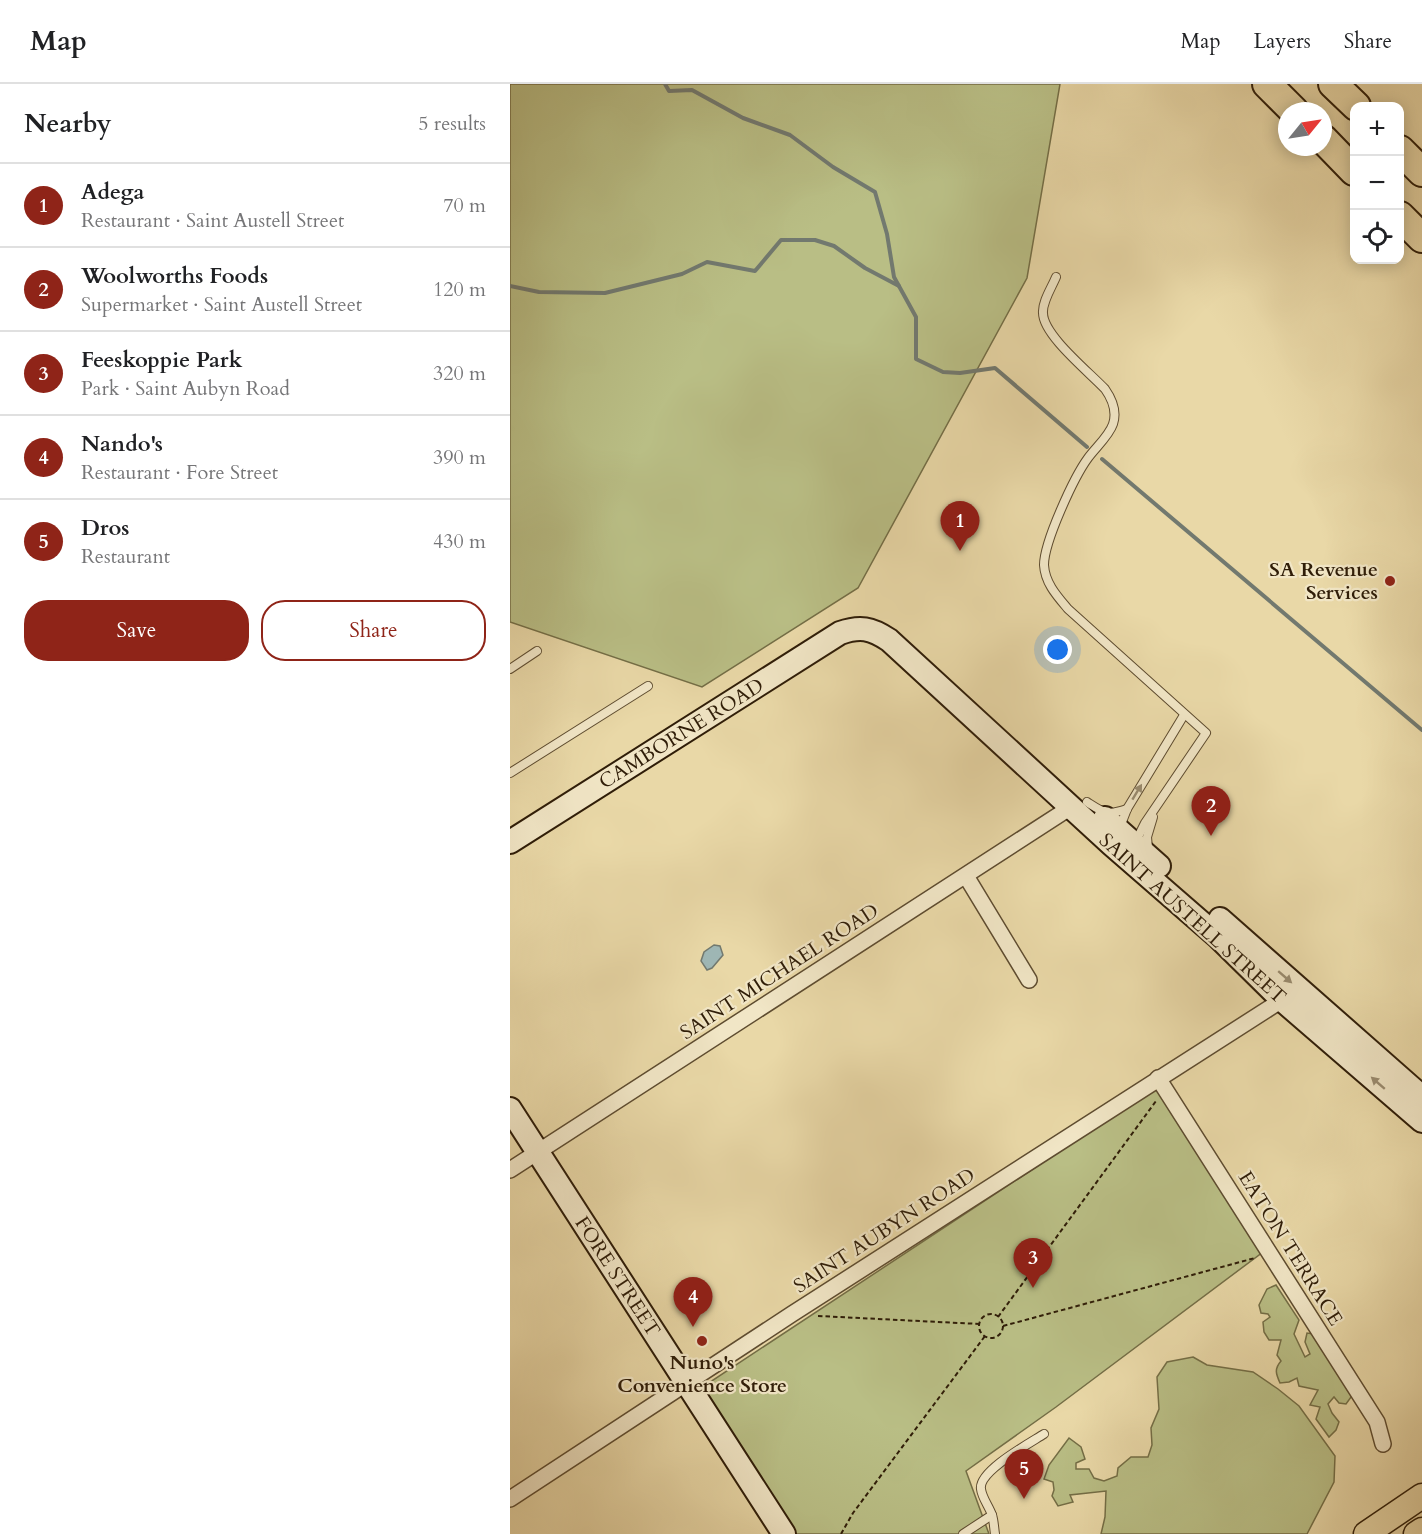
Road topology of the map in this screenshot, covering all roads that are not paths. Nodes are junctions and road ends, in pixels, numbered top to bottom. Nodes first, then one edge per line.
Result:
1 (1267, 84) edge
2 (1333, 84) edge
3 (1285, 102) edge
4 (1352, 102) edge
5 (1332, 149) edge
6 (1404, 154) edge
7 (1350, 167) edge
8 (1422, 172) edge
9 (1404, 220) edge
10 (1422, 238) edge
11 (1056, 277) dead end
12 (855, 628) joint
13 (537, 651) dead end
14 (510, 669) edge
15 (648, 686) dead end
16 (1184, 715) junction
17 (512, 768) edge
18 (1079, 804) junction
19 (1158, 804) junction
20 (1127, 809) junction
21 (510, 842) edge
22 (1123, 844) junction
23 (1165, 872) junction
24 (966, 876) junction
25 (1029, 980) dead end
26 (1282, 1000) junction
27 (1161, 1083) junction
28 (1422, 1097) edge
29 (510, 1108) edge
30 (1422, 1121) edge
31 (538, 1152) junction
32 (510, 1170) edge
33 (687, 1383) junction
34 (1044, 1434) dead end
35 (1383, 1444) dead end
36 (1422, 1496) edge
37 (510, 1499) edge
38 (992, 1515) junction
39 (1422, 1530) edge
40 (784, 1534) edge
41 (963, 1534) edge
42 (995, 1534) edge
43 (1366, 1534) edge
44 (1416, 1534) edge

1 - 3 highway
2 - 4 highway
5 - 7 highway
6 - 8 highway
9 - 10 highway
11 - 16 lane
12 - 18 street, SAINT AUSTELL STREET
12 - 21 street, CAMBORNE ROAD
13 - 14 lane
15 - 17 lane
16 - 19 lane
20 -> 16 lane
18 - 20 lane
18 - 22 street, SAINT AUSTELL STREET
18 - 24 street, SAINT MICHAEL ROAD
19 - 22 lane
19 - 23 lane
20 - 22 lane
22 - 23 street, SAINT AUSTELL STREET
22 - 26 street, SAINT AUSTELL STREET
23 -> 28 street, SAINT AUSTELL STREET
24 - 25 street
24 - 31 street, SAINT MICHAEL ROAD
26 - 27 street, SAINT AUBYN ROAD
30 -> 26 street, SAINT AUSTELL STREET
27 - 33 street, SAINT AUBYN ROAD
27 - 35 street, EATON TERRACE
29 - 31 street, FORE STREET
31 - 32 street, SAINT MICHAEL ROAD
31 - 33 street, FORE STREET
33 - 37 street, SAINT AUBYN ROAD
33 - 40 street, FORE STREET
34 - 38 lane
36 - 43 main road
38 - 41 lane
38 - 42 lane
39 - 44 main road

